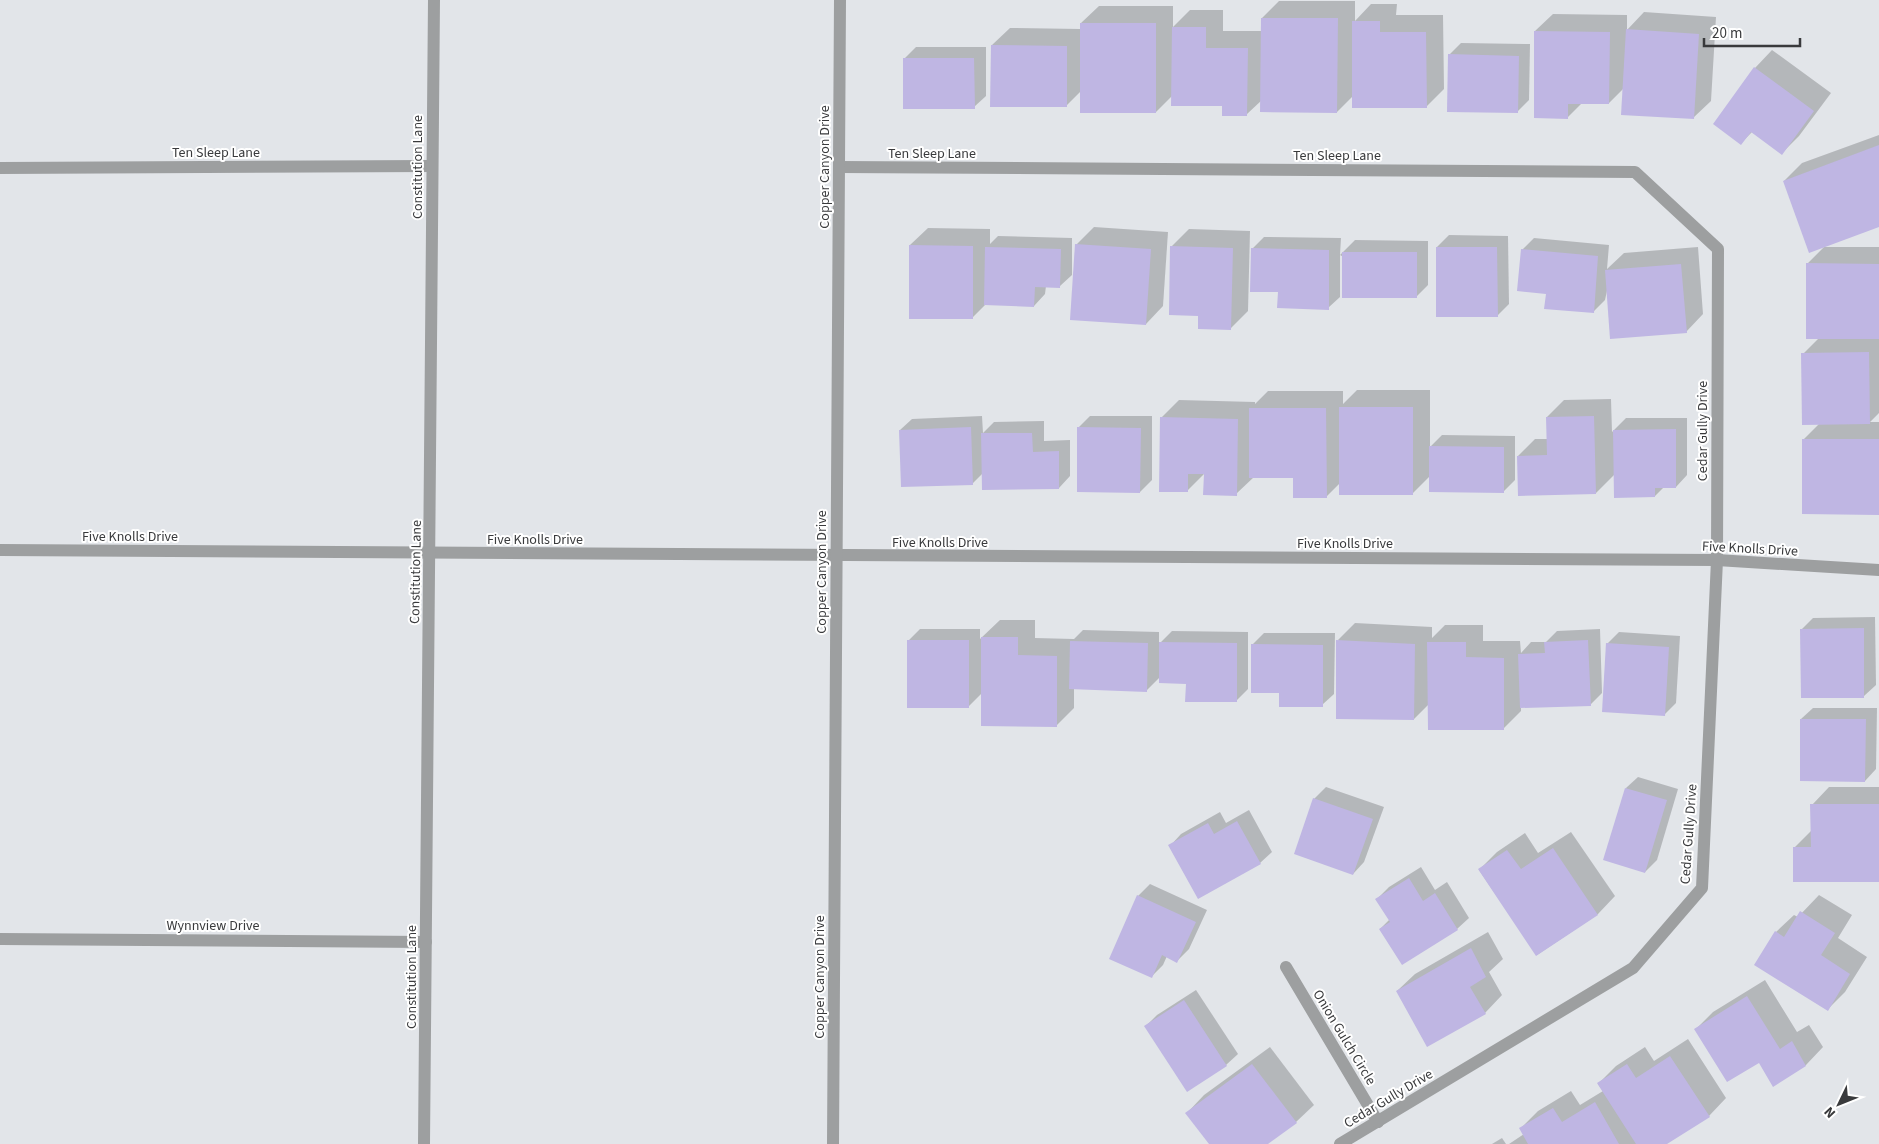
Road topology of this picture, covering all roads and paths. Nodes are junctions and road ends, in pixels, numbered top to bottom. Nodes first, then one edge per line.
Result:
1 (434, 0) edge
2 (840, 0) edge
3 (432, 166) junction
4 (839, 167) junction
5 (0, 168) edge
6 (1717, 336) joint
7 (0, 550) edge
8 (430, 553) junction
9 (836, 556) junction
10 (1716, 560) junction
11 (1879, 570) edge
12 (0, 939) edge
13 (426, 942) junction
14 (1286, 967) dead end
15 (1378, 1122) junction
16 (424, 1144) edge
17 (833, 1144) edge
18 (1340, 1144) edge

1 - 3 street, Constitution Lane
2 - 4 street, Copper Canyon Drive
3 - 5 street, Ten Sleep Lane
3 - 8 street, Constitution Lane
4 - 6 street, Ten Sleep Lane
4 - 9 street, Copper Canyon Drive
6 - 10 street, Cedar Gully Drive
7 - 8 street, Five Knolls Drive
8 - 9 street, Five Knolls Drive
8 - 13 street, Constitution Lane
9 - 10 street, Five Knolls Drive
9 - 17 street, Copper Canyon Drive
10 - 11 street, Five Knolls Drive
10 - 15 street, Cedar Gully Drive
12 - 13 street, Wynnview Drive
13 - 16 street, Constitution Lane
14 - 15 street, Onion Gulch Circle
15 - 18 street, Cedar Gully Drive

